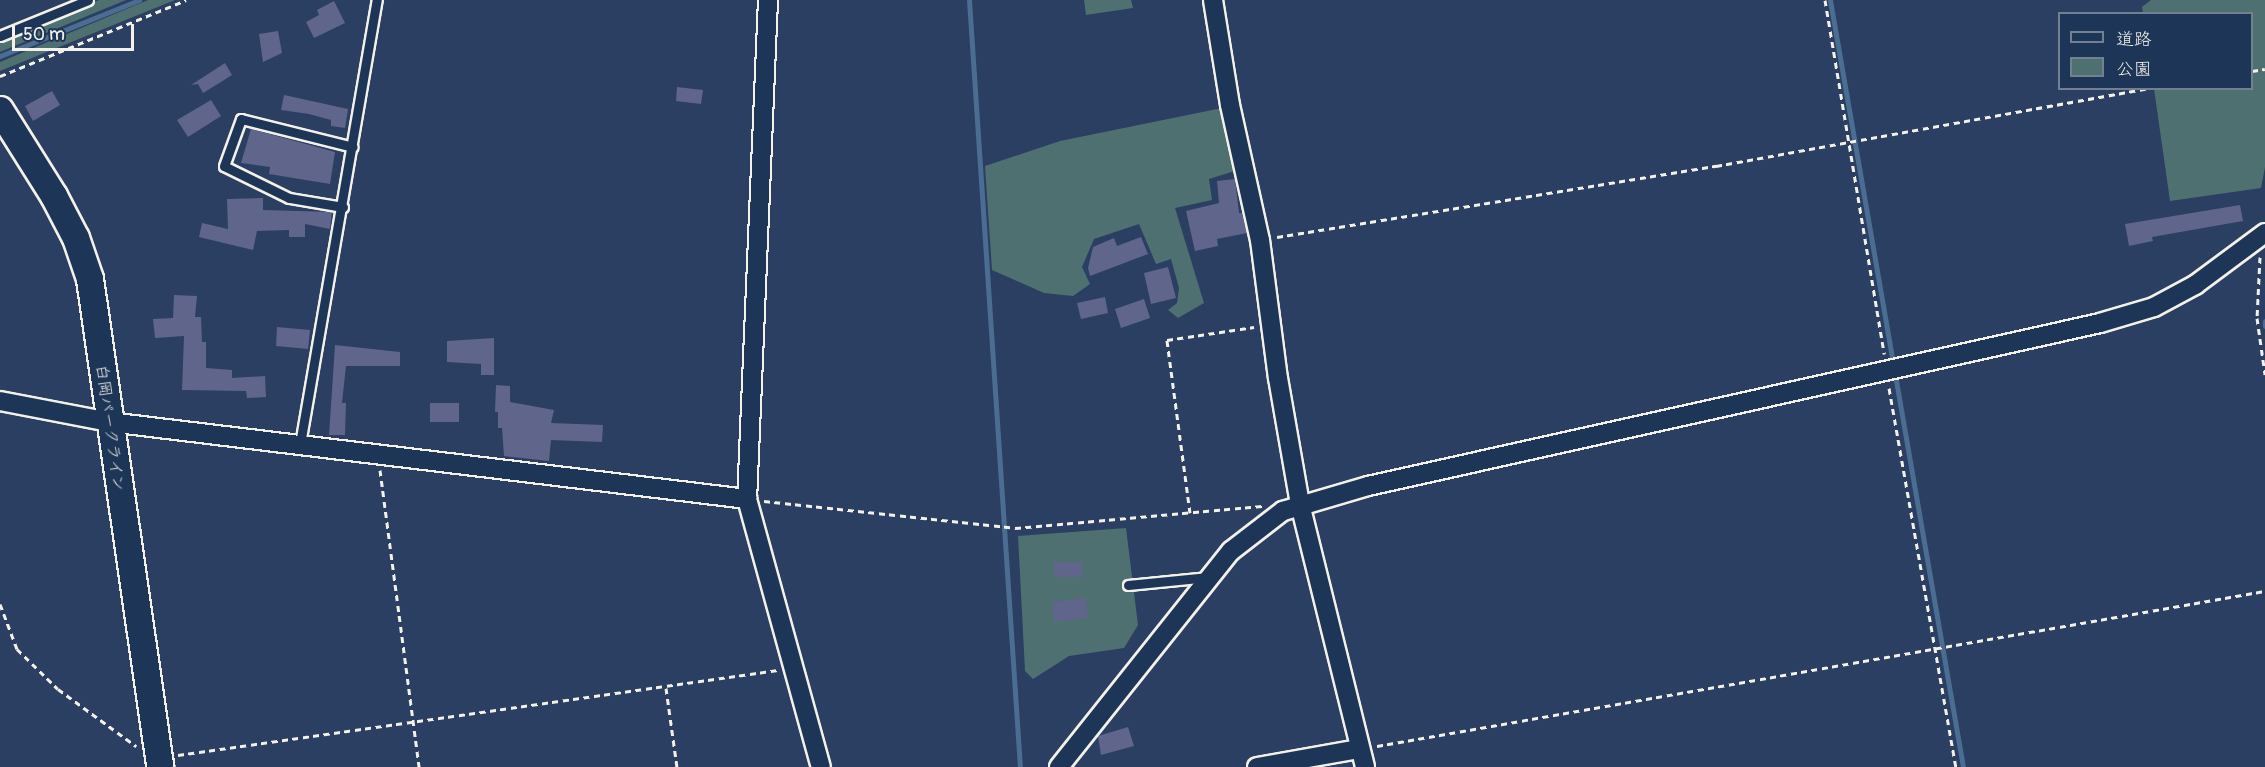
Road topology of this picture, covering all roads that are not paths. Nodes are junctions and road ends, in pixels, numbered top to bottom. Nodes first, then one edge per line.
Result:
1 (88, 0) edge
2 (377, 0) edge
3 (768, 0) edge
4 (1213, 0) edge
5 (0, 36) edge
6 (0, 110) edge
7 (353, 147) junction
8 (343, 207) junction
9 (2263, 240) edge
10 (0, 400) edge
11 (109, 422) junction
12 (300, 444) junction
13 (747, 499) junction
14 (1291, 508) junction
15 (1210, 577) junction
16 (1128, 585) dead end
17 (1359, 749) junction
18 (160, 762) edge
19 (821, 767) edge
20 (1059, 767) edge
21 (1257, 767) edge
22 (1365, 767) edge

1 - 5 lane
2 - 7 lane
3 - 13 street
4 - 14 street
6 - 11 street, 白岡パークライン
7 - 8 lane
7 - 8 lane
8 - 12 lane
9 - 14 street
10 - 11 street
11 - 12 street
11 - 18 street, 白岡パークライン
12 - 13 street
13 - 19 street
14 - 15 street
14 - 17 street
15 - 16 lane
15 - 20 street
17 - 21 street
17 - 22 street

